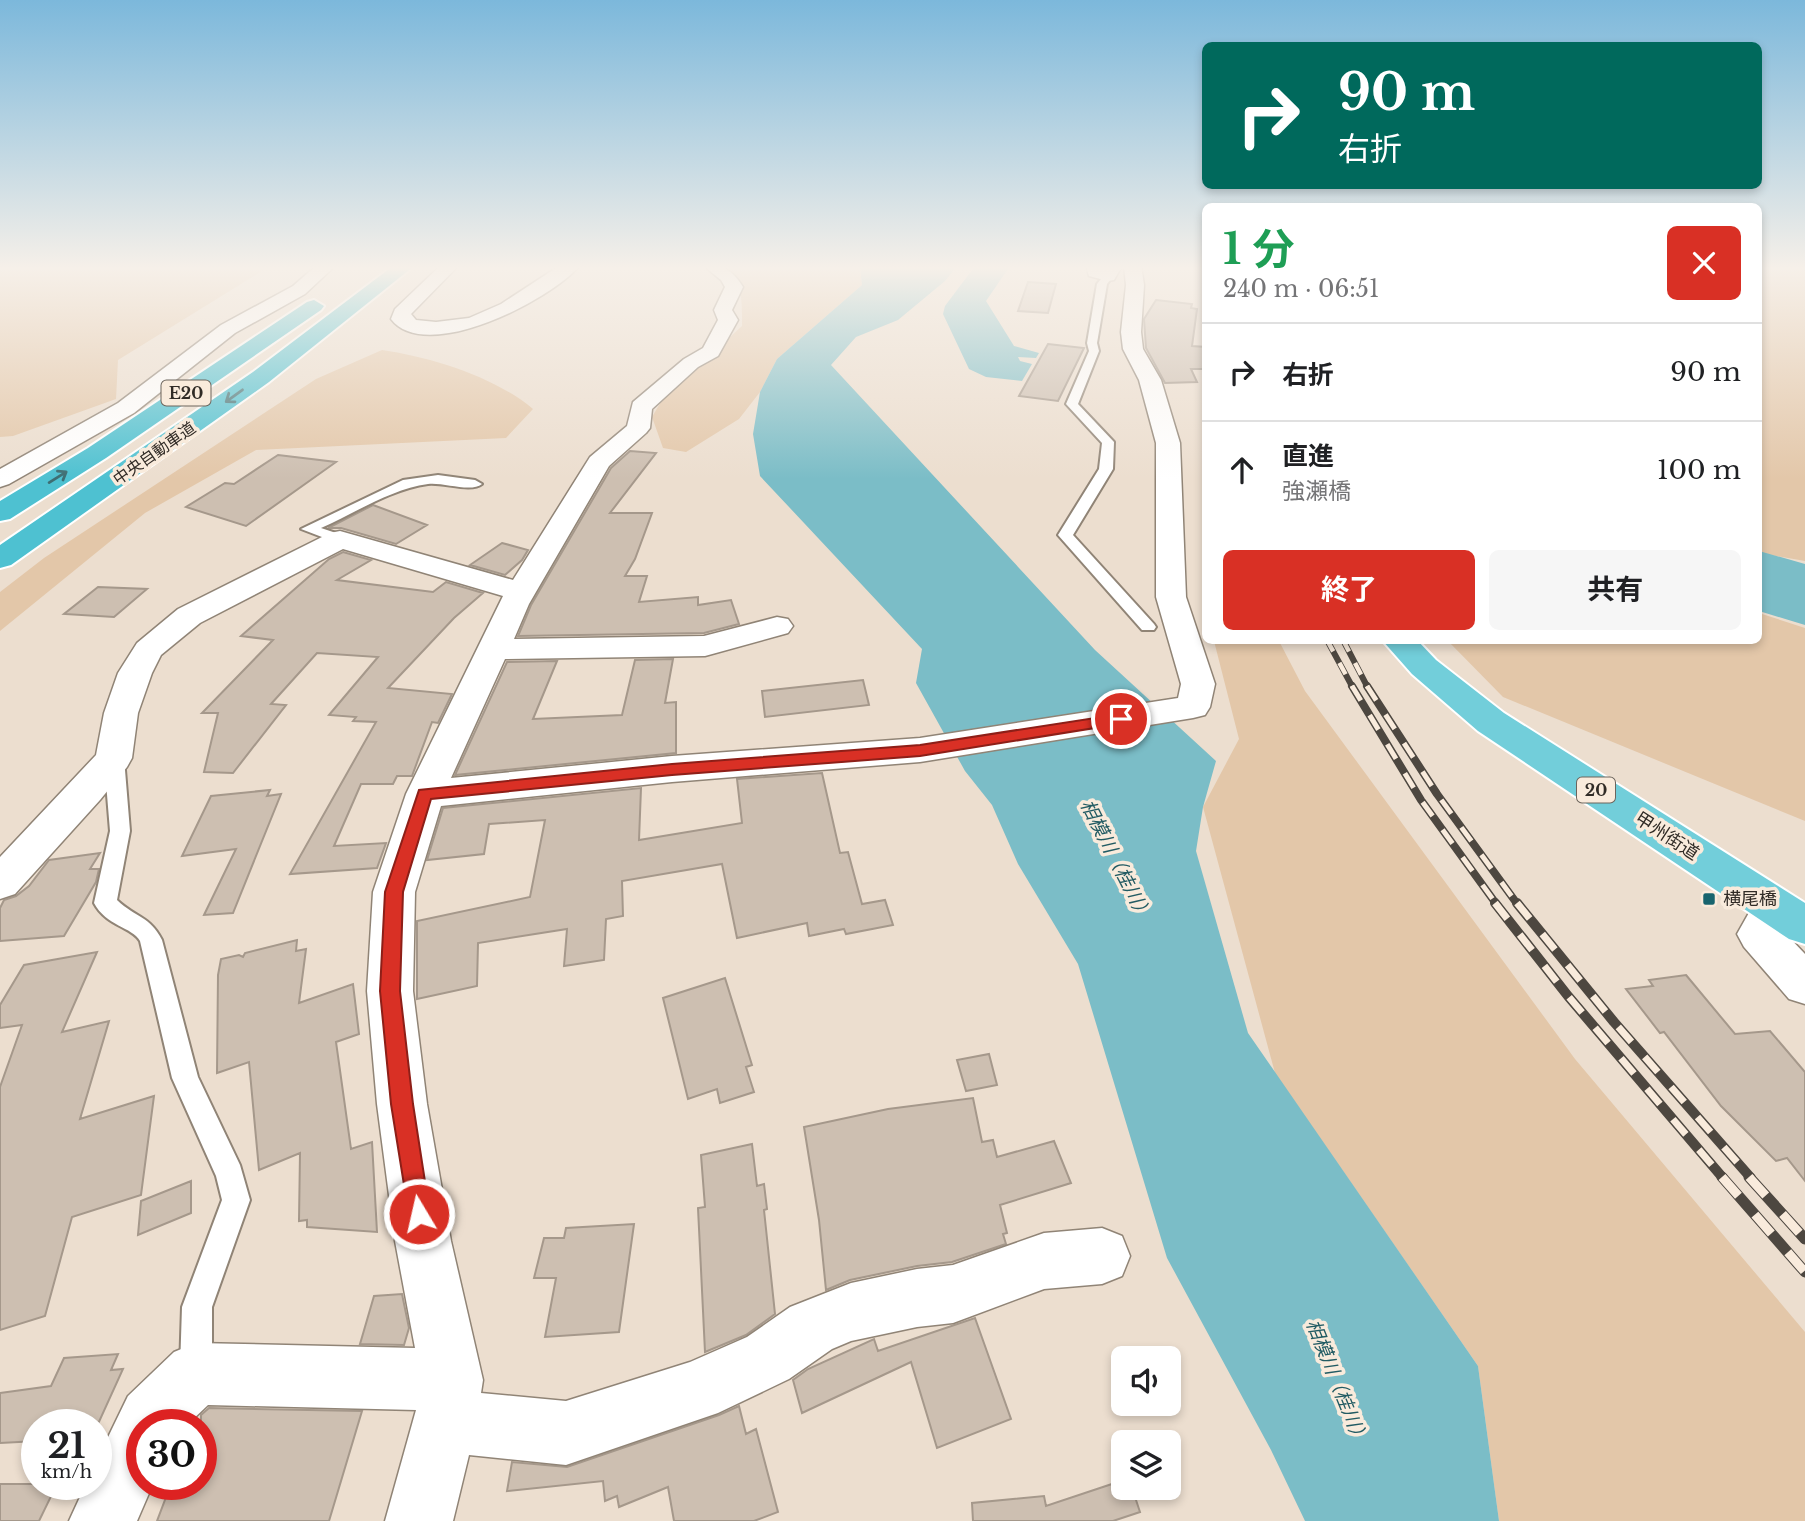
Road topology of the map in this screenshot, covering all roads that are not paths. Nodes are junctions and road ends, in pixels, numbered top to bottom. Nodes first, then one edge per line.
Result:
1 (218, 337) edge
2 (268, 337) edge
3 (314, 337) edge
4 (719, 337) edge
5 (1093, 337) edge
6 (1132, 337) edge
7 (0, 479) edge
8 (475, 484) dead end
9 (0, 513) edge
10 (340, 539) junction
11 (0, 562) edge
12 (521, 592) junction
13 (777, 626) dead end
14 (1148, 627) dead end
15 (1402, 644) edge
16 (493, 649) junction
17 (114, 758) junction
18 (425, 794) junction
19 (0, 883) edge
20 (1790, 916) edge
21 (1805, 985) edge
22 (1102, 1256) dead end
23 (196, 1374) junction
24 (449, 1401) junction
25 (159, 1409) edge
26 (126, 1471) edge
27 (103, 1521) edge
28 (419, 1521) edge

1 - 7 street
9 -> 2 highway, 中央自動車道 / E20
3 -> 11 highway, 中央自動車道 / E20
4 - 12 street
5 - 14 lane
6 - 18 street
8 - 10 lane
10 - 12 street
10 - 17 street
12 - 16 street
13 - 16 street
15 - 20 highway, 甲州街道 / 20
16 - 18 street
17 - 19 street
17 - 23 lane
18 - 24 street
20 - 21 street
22 - 24 street
23 - 24 street
23 - 25 street
24 - 28 street
26 - 27 street

